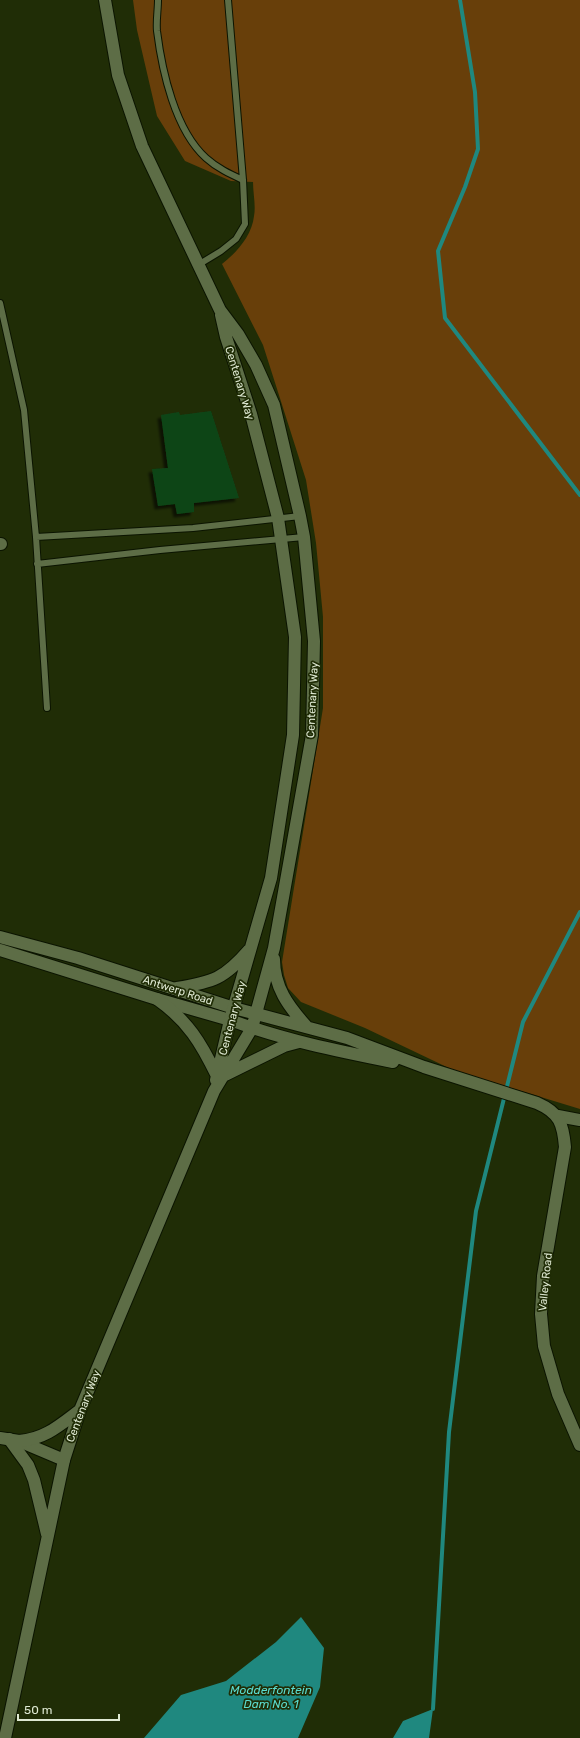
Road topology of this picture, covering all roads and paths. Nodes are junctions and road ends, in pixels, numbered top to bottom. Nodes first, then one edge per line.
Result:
1 (105, 0) edge
2 (158, 0) edge
3 (228, 0) edge
4 (243, 180) junction
5 (198, 265) junction
6 (0, 303) edge
7 (220, 310) junction
8 (300, 516) junction
9 (278, 518) junction
10 (36, 537) junction
11 (304, 537) junction
12 (282, 539) junction
13 (37, 564) junction
14 (47, 708) dead end
15 (0, 937) edge
16 (251, 946) junction
17 (274, 948) junction
18 (0, 950) edge
19 (177, 988) junction
20 (157, 1000) junction
21 (234, 1008) junction
22 (256, 1013) junction
23 (230, 1020) junction
24 (307, 1027) junction
25 (252, 1028) junction
26 (301, 1042) junction
27 (424, 1067) junction
28 (220, 1076) junction
29 (558, 1116) junction
30 (580, 1120) edge
31 (80, 1410) junction
32 (9, 1439) edge
33 (580, 1445) edge
34 (64, 1460) junction
35 (48, 1537) junction
36 (5, 1738) edge

1 - 5 main road, Centenary Way
2 - 4 lane
3 - 4 lane
4 - 5 lane
5 - 7 main road, Centenary Way
6 - 10 lane
7 - 8 main road, Centenary Way
7 - 9 main road, Centenary Way
8 - 9 lane
8 - 11 main road, Centenary Way
9 - 10 lane
9 - 12 main road, Centenary Way
10 - 13 lane
11 - 12 lane
11 - 17 main road, Centenary Way
12 - 13 lane
12 - 16 main road, Centenary Way
13 - 14 lane
15 - 19 main road, Antwerp Road
16 - 19 main road
16 - 21 main road, Centenary Way
17 - 22 main road, Centenary Way
17 - 24 main road
18 - 20 main road, Antwerp Road
19 - 21 main road, Antwerp Road
20 - 23 main road, Antwerp Road
20 - 28 main road
21 - 22 main road, Antwerp Road
21 - 23 main road, Centenary Way
22 - 24 main road, Antwerp Road
22 - 25 main road, Centenary Way
23 - 25 main road, Antwerp Road
23 - 28 main road, Centenary Way
24 - 27 main road, Antwerp Road
25 - 26 main road, Antwerp Road
25 - 28 main road, Centenary Way
26 - 27 main road, Antwerp Road
26 - 28 main road
27 - 29 main road, Antwerp Road
28 - 31 main road, Centenary Way
29 - 30 main road
29 - 33 main road, Valley Road
31 - 32 main road
31 - 34 main road, Centenary Way
32 - 34 main road
32 - 35 main road
34 - 35 main road, Centenary Way
35 - 36 main road, Centenary Way

